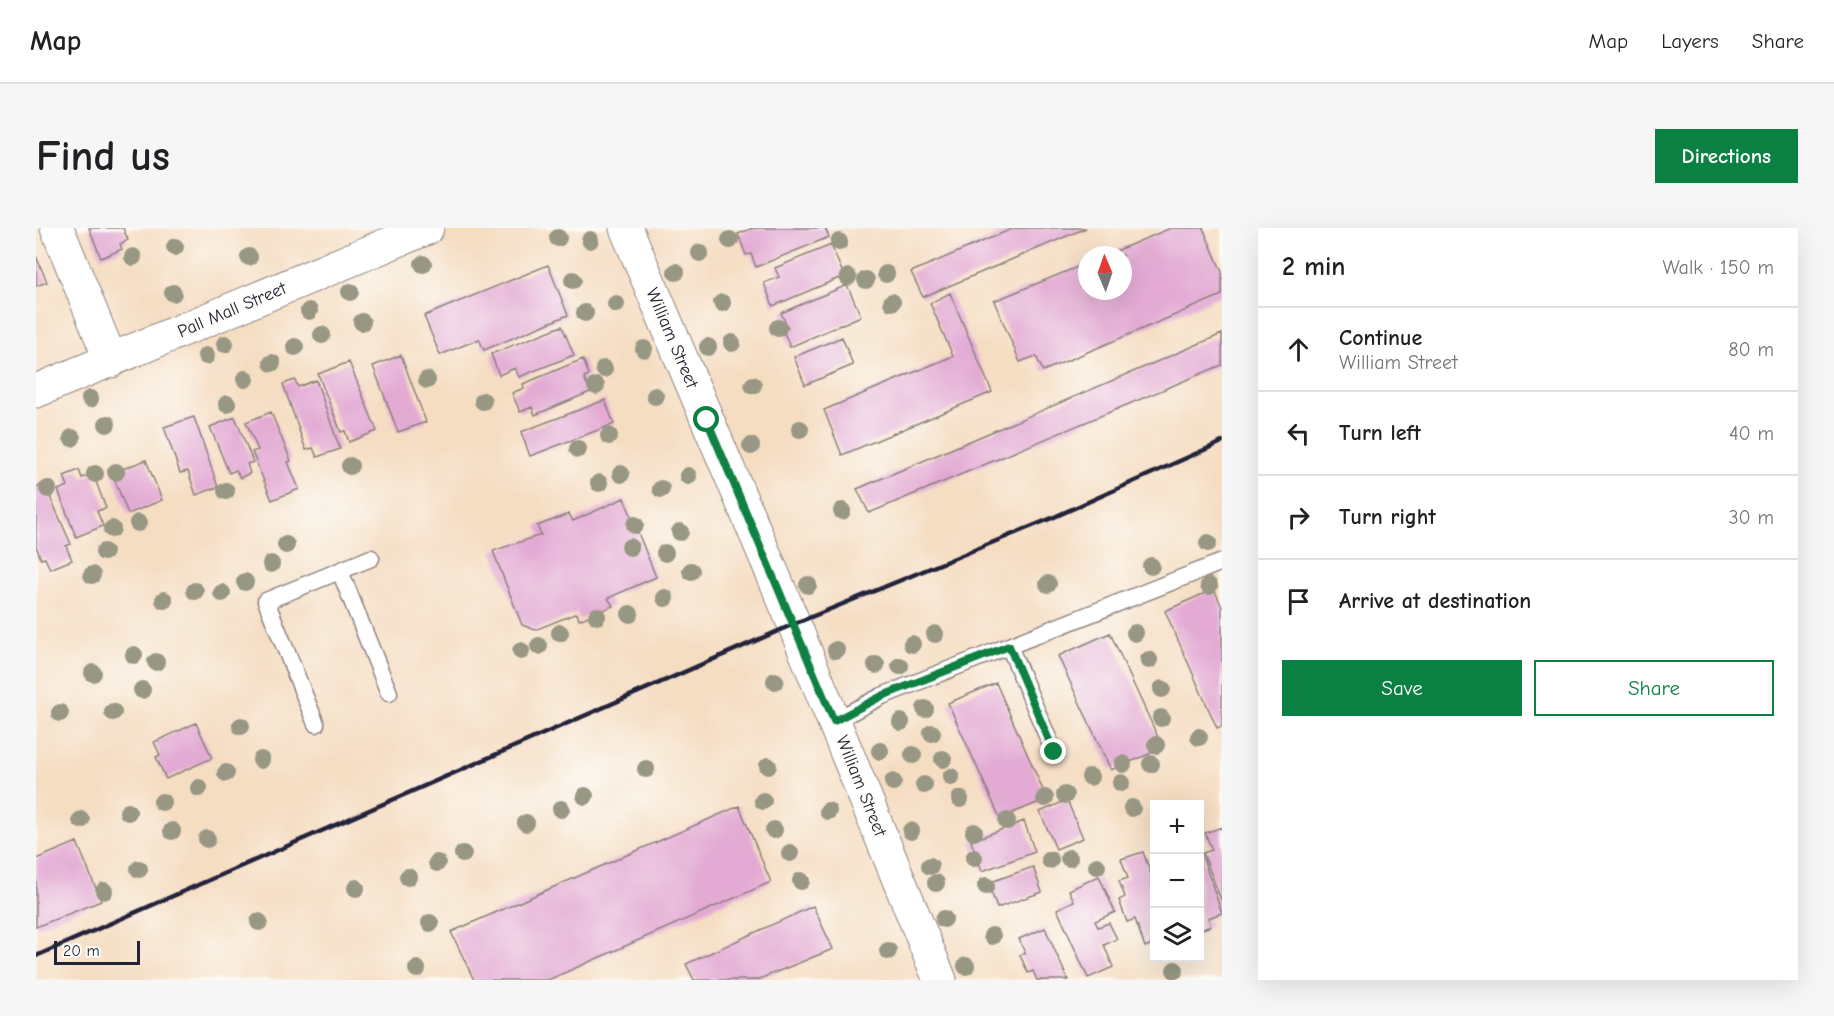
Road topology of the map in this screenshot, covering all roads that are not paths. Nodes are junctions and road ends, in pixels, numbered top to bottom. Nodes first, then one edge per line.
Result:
1 (57, 228) edge
2 (428, 228) edge
3 (626, 228) edge
4 (111, 361) junction
5 (36, 391) edge
6 (371, 558) dead end
7 (1222, 562) edge
8 (340, 571) junction
9 (1009, 646) junction
10 (389, 693) dead end
11 (834, 721) junction
12 (316, 723) dead end
13 (1054, 752) dead end
14 (940, 980) edge

1 - 4 street
2 - 4 street, Pall Mall Street
3 - 11 street, William Street
4 - 5 street, Pall Mall Street
6 - 8 lane
7 - 9 lane
8 - 10 lane
8 - 12 lane
9 - 11 lane
9 - 13 lane
11 - 14 street, William Street

